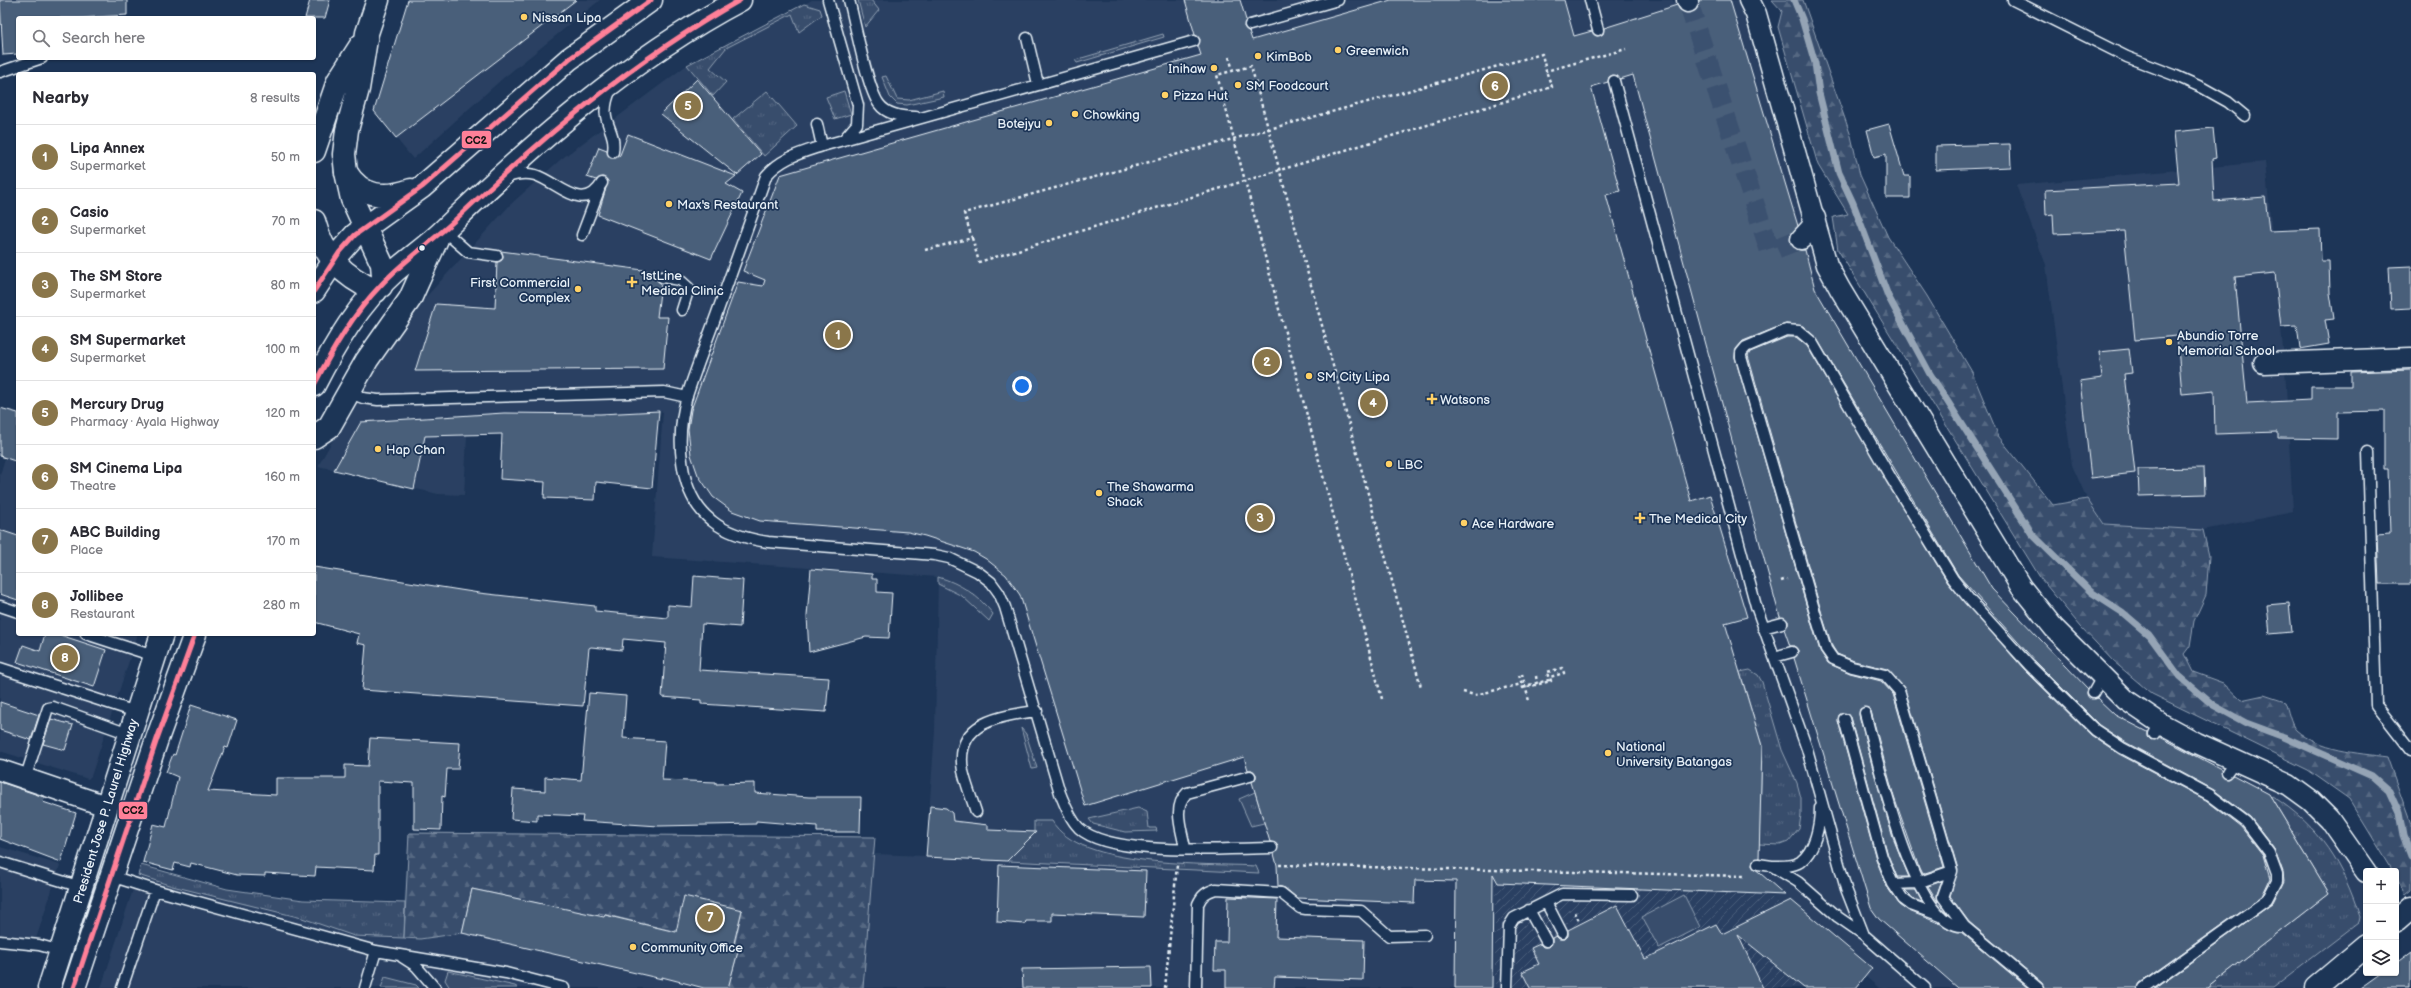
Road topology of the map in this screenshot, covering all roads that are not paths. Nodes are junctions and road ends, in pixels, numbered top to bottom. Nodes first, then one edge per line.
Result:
1 (378, 0) edge
2 (651, 0) edge
3 (740, 0) edge
4 (828, 0) edge
5 (849, 0) edge
6 (1338, 0) edge
7 (1590, 0) edge
8 (1749, 0) edge
9 (2013, 0) edge
10 (1250, 25) dead end
11 (1598, 30) dead end
12 (367, 33) junction
13 (1026, 38) dead end
14 (1194, 41) dead end
15 (36, 60) edge
16 (0, 72) edge
17 (1614, 81) dead end
18 (614, 83) junction
19 (1038, 84) junction
20 (2245, 116) dead end
21 (928, 117) junction
22 (817, 124) dead end
23 (843, 140) junction
24 (316, 145) edge
25 (822, 146) junction
26 (613, 152) dead end
27 (346, 172) junction
28 (494, 182) junction
29 (422, 187) junction
30 (1815, 218) junction
31 (316, 228) edge
32 (364, 228) junction
33 (444, 231) junction
34 (582, 236) dead end
35 (1802, 239) tunnel mouth
36 (497, 256) dead end
37 (333, 262) junction
38 (662, 277) dead end
39 (316, 288) edge
40 (378, 288) junction
41 (682, 310) dead end
42 (2411, 358) edge
43 (2264, 363) dead end
44 (316, 380) edge
45 (347, 392) junction
46 (687, 397) junction
47 (316, 436) edge
48 (2368, 452) dead end
49 (0, 606) edge
50 (16, 611) edge
51 (1782, 623) dead end
52 (1763, 628) junction
53 (92, 636) edge
54 (161, 636) edge
55 (194, 636) edge
56 (1792, 652) dead end
57 (154, 656) junction
58 (1774, 657) junction
59 (0, 668) edge
60 (1037, 711) junction
61 (136, 712) junction
62 (1865, 712) dead end
63 (1844, 718) dead end
64 (129, 734) junction
65 (2411, 750) edge
66 (0, 770) edge
67 (1250, 776) dead end
68 (25, 779) junction
69 (1820, 795) junction
70 (106, 806) junction
71 (976, 812) dead end
72 (1185, 848) junction
73 (1272, 848) dead end
74 (0, 862) edge
75 (1758, 864) dead end
76 (1772, 866) junction
77 (2364, 868) edge
78 (1952, 871) junction
79 (110, 876) junction
80 (1917, 883) junction
81 (1893, 884) junction
82 (81, 887) junction
83 (155, 890) junction
84 (1632, 895) dead end
85 (1546, 902) junction
86 (2411, 908) edge
87 (1529, 910) junction
88 (1941, 916) junction
89 (2399, 918) edge
90 (1964, 926) junction
91 (1562, 933) dead end
92 (1864, 935) junction
93 (1425, 936) dead end
94 (0, 941) edge
95 (1546, 941) dead end
96 (2363, 949) edge
97 (61, 951) junction
98 (376, 951) junction
99 (399, 955) junction
100 (547, 986) edge
101 (49, 988) edge
102 (74, 988) edge
103 (122, 988) edge
104 (365, 988) edge
105 (435, 988) edge
106 (564, 988) edge
107 (1196, 988) edge
108 (1507, 988) edge
109 (1925, 988) edge
110 (2038, 988) edge
111 (2144, 988) edge
112 (2316, 988) edge

1 - 12 main road
2 - 29 main road
3 - 18 main road
4 - 23 lane
5 - 21 lane
6 - 10 lane
7 - 11 lane
8 - 30 street
9 - 20 lane
12 - 24 main road
12 - 27 main road
13 - 19 lane
14 - 19 lane
15 - 16 lane
17 - 52 lane
18 - 26 lane
18 - 28 main road
19 - 21 lane
21 - 23 lane
22 - 25 lane
23 - 25 lane
25 - 46 lane
27 - 29 main road
27 - 32 main road
28 - 33 main road
28 - 34 lane
29 - 32 main road
30 - 35 street
30 - 77 street
31 - 37 main road
32 - 37 main road
32 - 40 main road
33 - 36 lane
33 - 40 main road
33 - 45 main road
37 - 39 main road
37 - 40 main road
38 - 41 lane
40 - 44 main road
42 - 43 street
45 - 46 lane
45 - 47 main road
46 - 60 lane
48 - 65 lane
49 - 50 lane
51 - 52 lane
52 - 58 lane
53 - 57 lane
54 - 57 main road, President Jose P. Laurel Highway
55 - 79 main road, President Jose P. Laurel Highway
56 - 58 lane
57 - 61 main road, President Jose P. Laurel Highway
58 - 69 lane
59 - 61 lane
60 - 71 lane
60 - 72 lane
61 - 64 main road, President Jose P. Laurel Highway
62 - 80 lane
63 - 81 lane
64 - 68 lane
64 - 70 main road, President Jose P. Laurel Highway
66 - 68 street
67 - 72 lane
68 - 70 street
69 - 76 lane
69 - 92 lane
70 - 82 main road, President Jose P. Laurel Highway
72 - 73 lane
74 - 82 lane
75 - 76 lane
76 - 92 lane
78 - 80 lane
78 - 90 lane
78 - 111 lane
79 - 83 lane
79 - 102 main road, President Jose P. Laurel Highway
80 - 81 lane
80 - 88 lane
81 - 88 lane
82 - 97 main road, President Jose P. Laurel Highway
83 - 98 lane
83 - 103 lane
84 - 85 lane
85 - 87 lane
85 - 91 lane
86 - 89 main road
87 - 95 lane
87 - 108 lane
88 - 90 lane
90 - 110 lane
92 - 109 lane
93 - 107 lane
94 - 97 lane
96 - 112 main road
97 - 101 main road, President Jose P. Laurel Highway
98 - 99 lane
98 - 104 lane
99 - 100 lane
99 - 105 lane
100 - 106 lane

